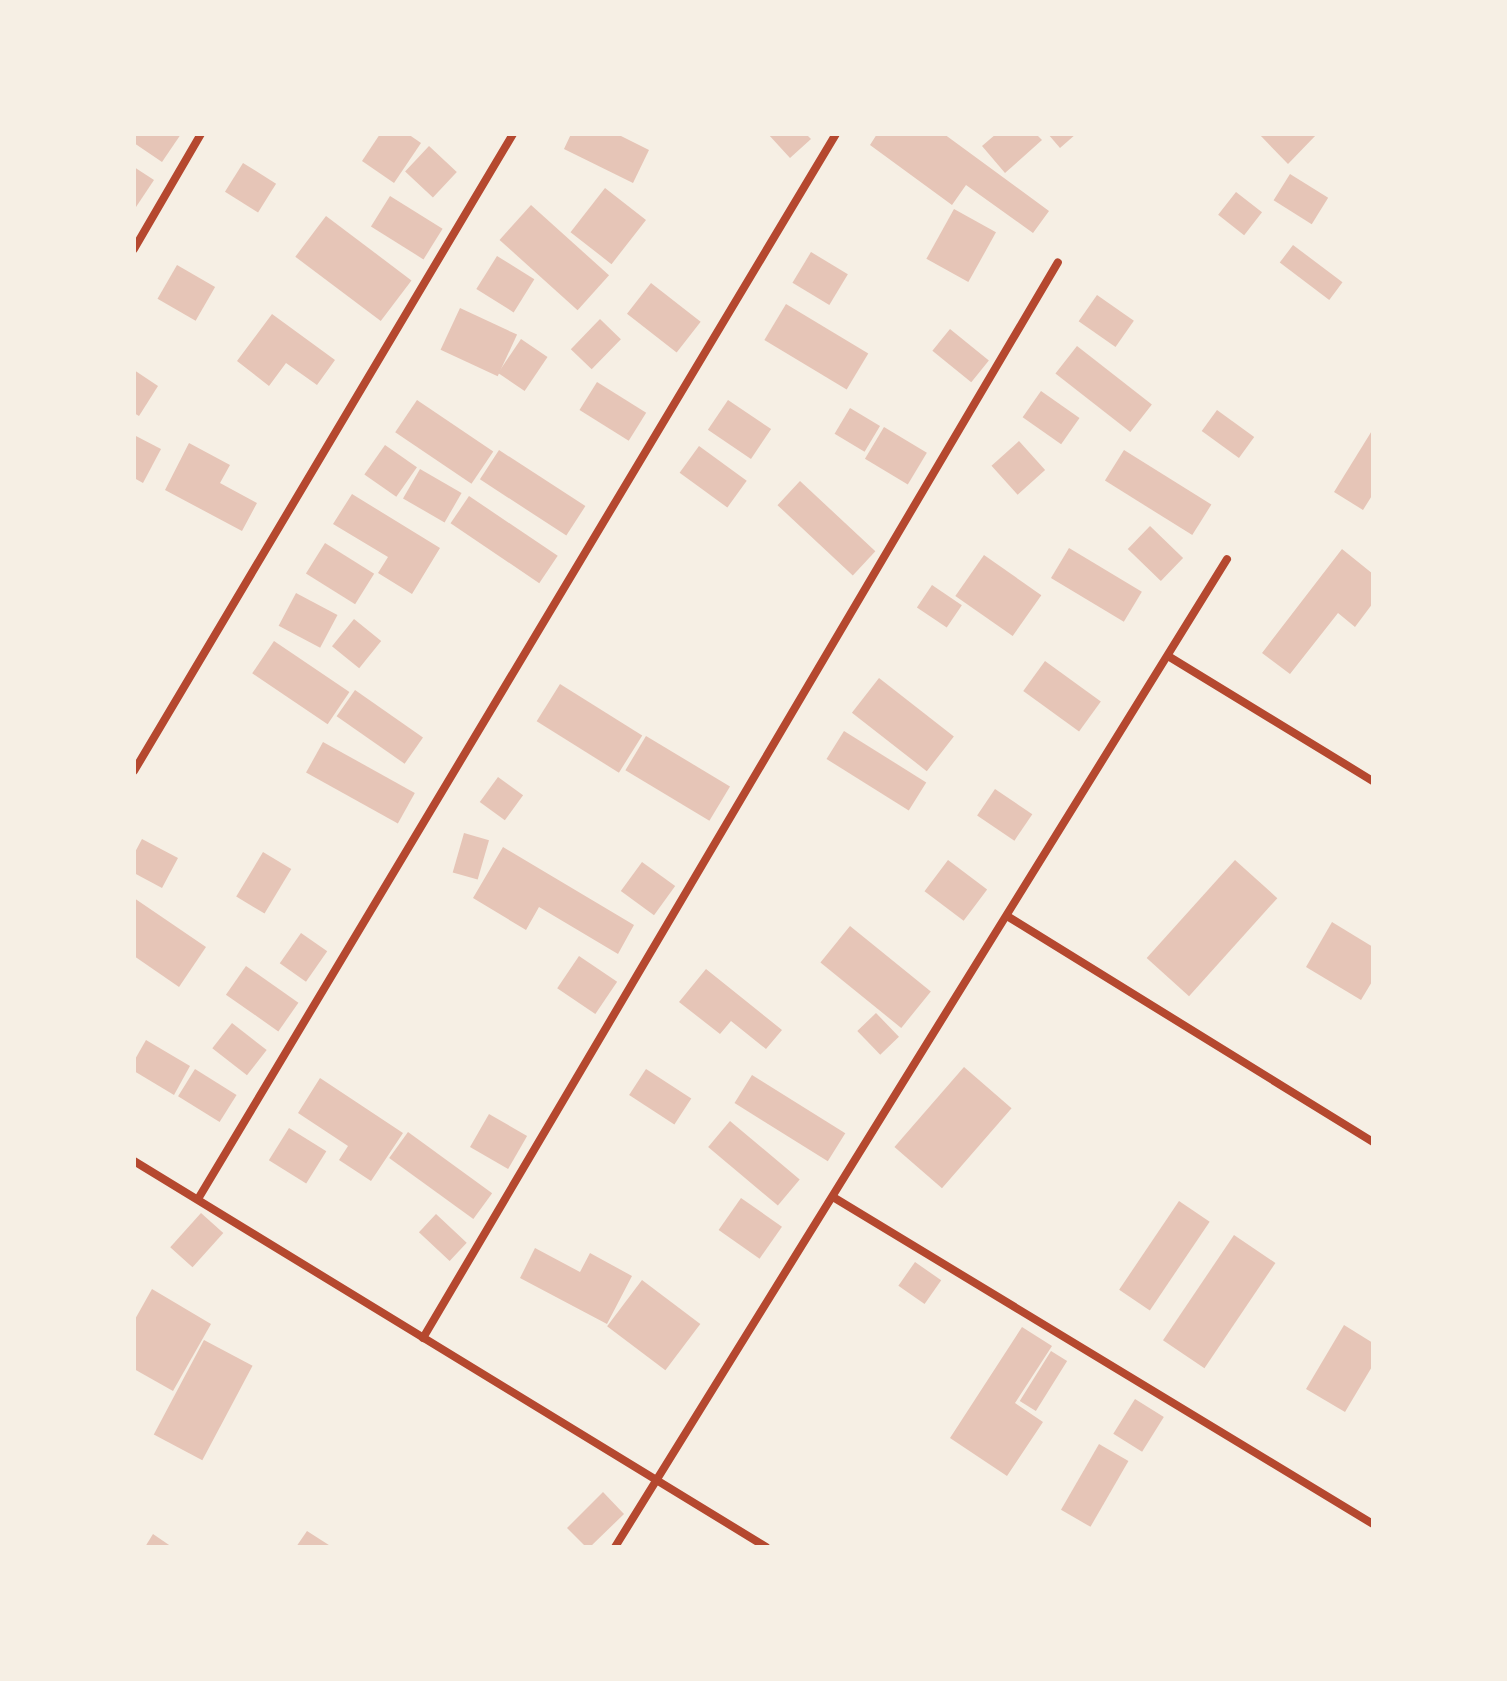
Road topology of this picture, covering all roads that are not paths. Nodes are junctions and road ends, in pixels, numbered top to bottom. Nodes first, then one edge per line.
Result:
1 (201, 134) edge
2 (513, 134) edge
3 (836, 134) edge
4 (134, 249) edge
5 (1058, 262) dead end
6 (1227, 559) dead end
7 (1168, 656) junction
8 (134, 771) edge
9 (1373, 781) edge
10 (1007, 916) junction
11 (1373, 1142) edge
12 (134, 1161) edge
13 (833, 1197) junction
14 (198, 1199) junction
15 (423, 1338) junction
16 (657, 1483) junction
17 (1373, 1524) edge
18 (615, 1547) edge
19 (766, 1547) edge

1 - 4 street
2 - 8 street
3 - 14 street
5 - 15 street
6 - 7 street
7 - 9 street
7 - 10 street
10 - 11 street
10 - 13 street
12 - 14 street
13 - 16 street
13 - 17 street
14 - 15 street
15 - 16 street
16 - 18 street
16 - 19 street

